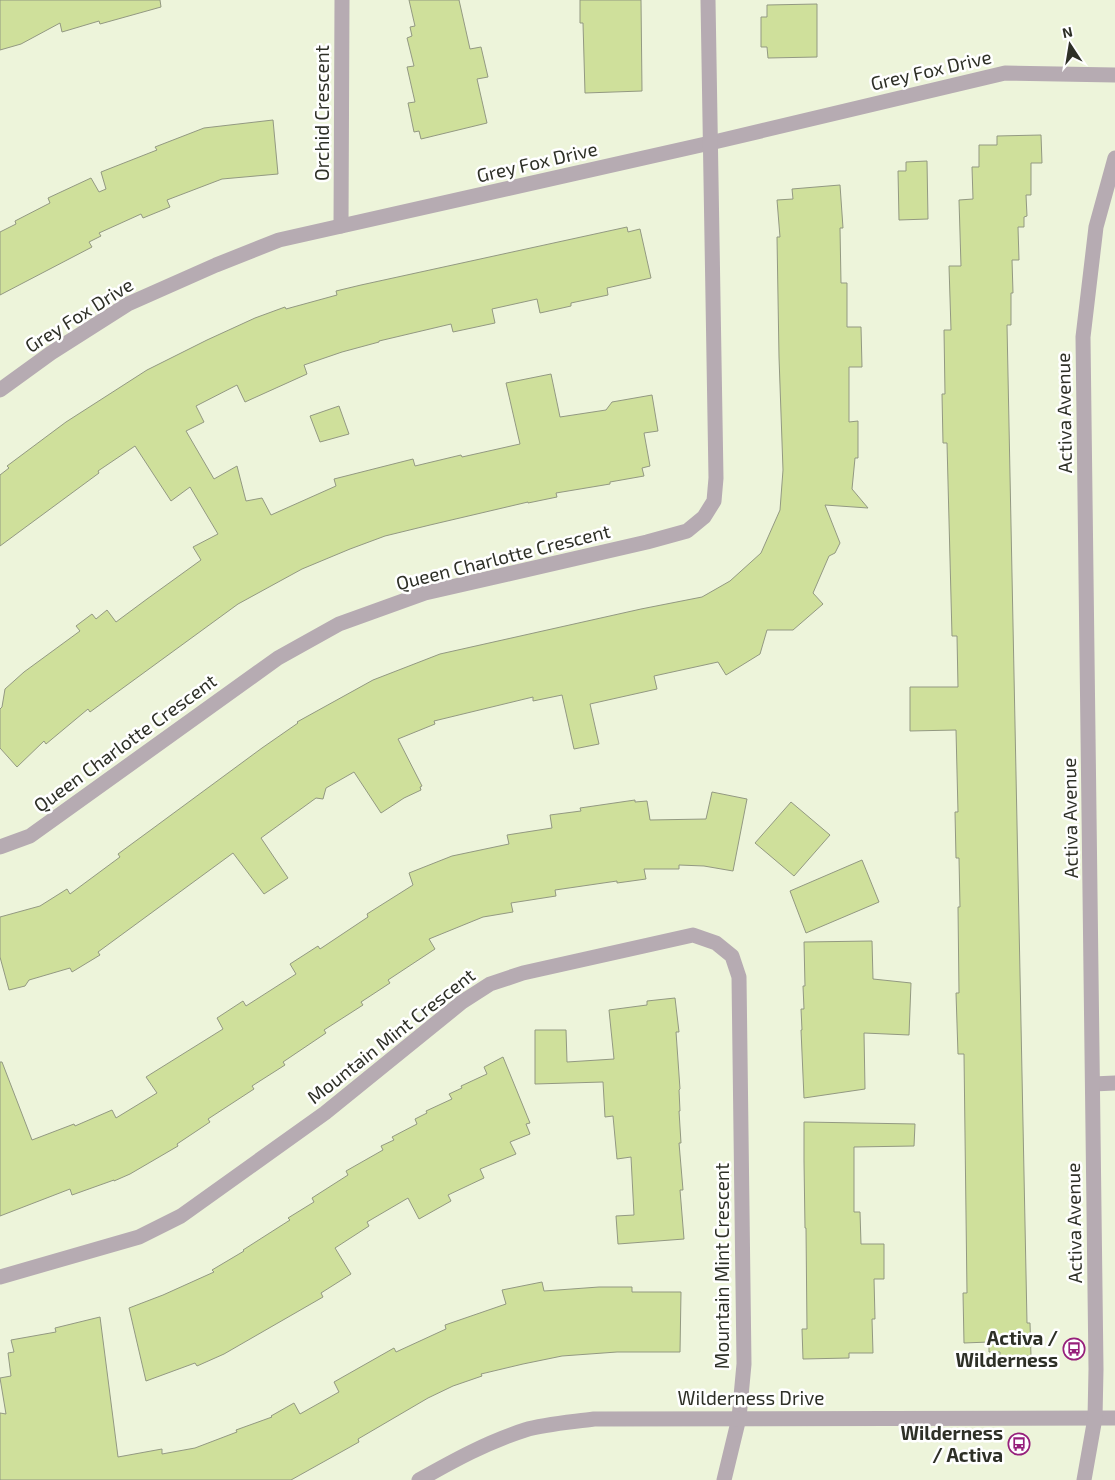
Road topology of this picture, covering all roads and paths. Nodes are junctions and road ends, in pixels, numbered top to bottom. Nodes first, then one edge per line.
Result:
1 (342, 0) edge
2 (708, 0) edge
3 (1115, 75) edge
4 (710, 143) junction
5 (1115, 158) edge
6 (341, 226) junction
7 (0, 390) edge
8 (0, 847) edge
9 (1115, 1083) edge
10 (1093, 1084) junction
11 (0, 1277) edge
12 (739, 1418) junction
13 (1095, 1418) junction
14 (1115, 1418) edge
15 (419, 1480) edge
16 (724, 1480) edge
17 (1084, 1480) edge

1 - 6 street, Orchid Crescent
2 - 4 street, Queen Charlotte Crescent
3 - 4 street, Grey Fox Drive
4 - 6 street, Grey Fox Drive
4 - 8 street, Queen Charlotte Crescent
5 - 10 street, Activa Avenue
6 - 7 street, Grey Fox Drive
9 - 10 street
10 - 13 street, Activa Avenue
11 - 12 street, Mountain Mint Crescent
12 - 13 street, Wilderness Drive
12 - 15 street, Wilderness Drive
12 - 16 street, Mountain Mint Crescent
13 - 14 street, Wilderness Drive
13 - 17 street, Activa Avenue

